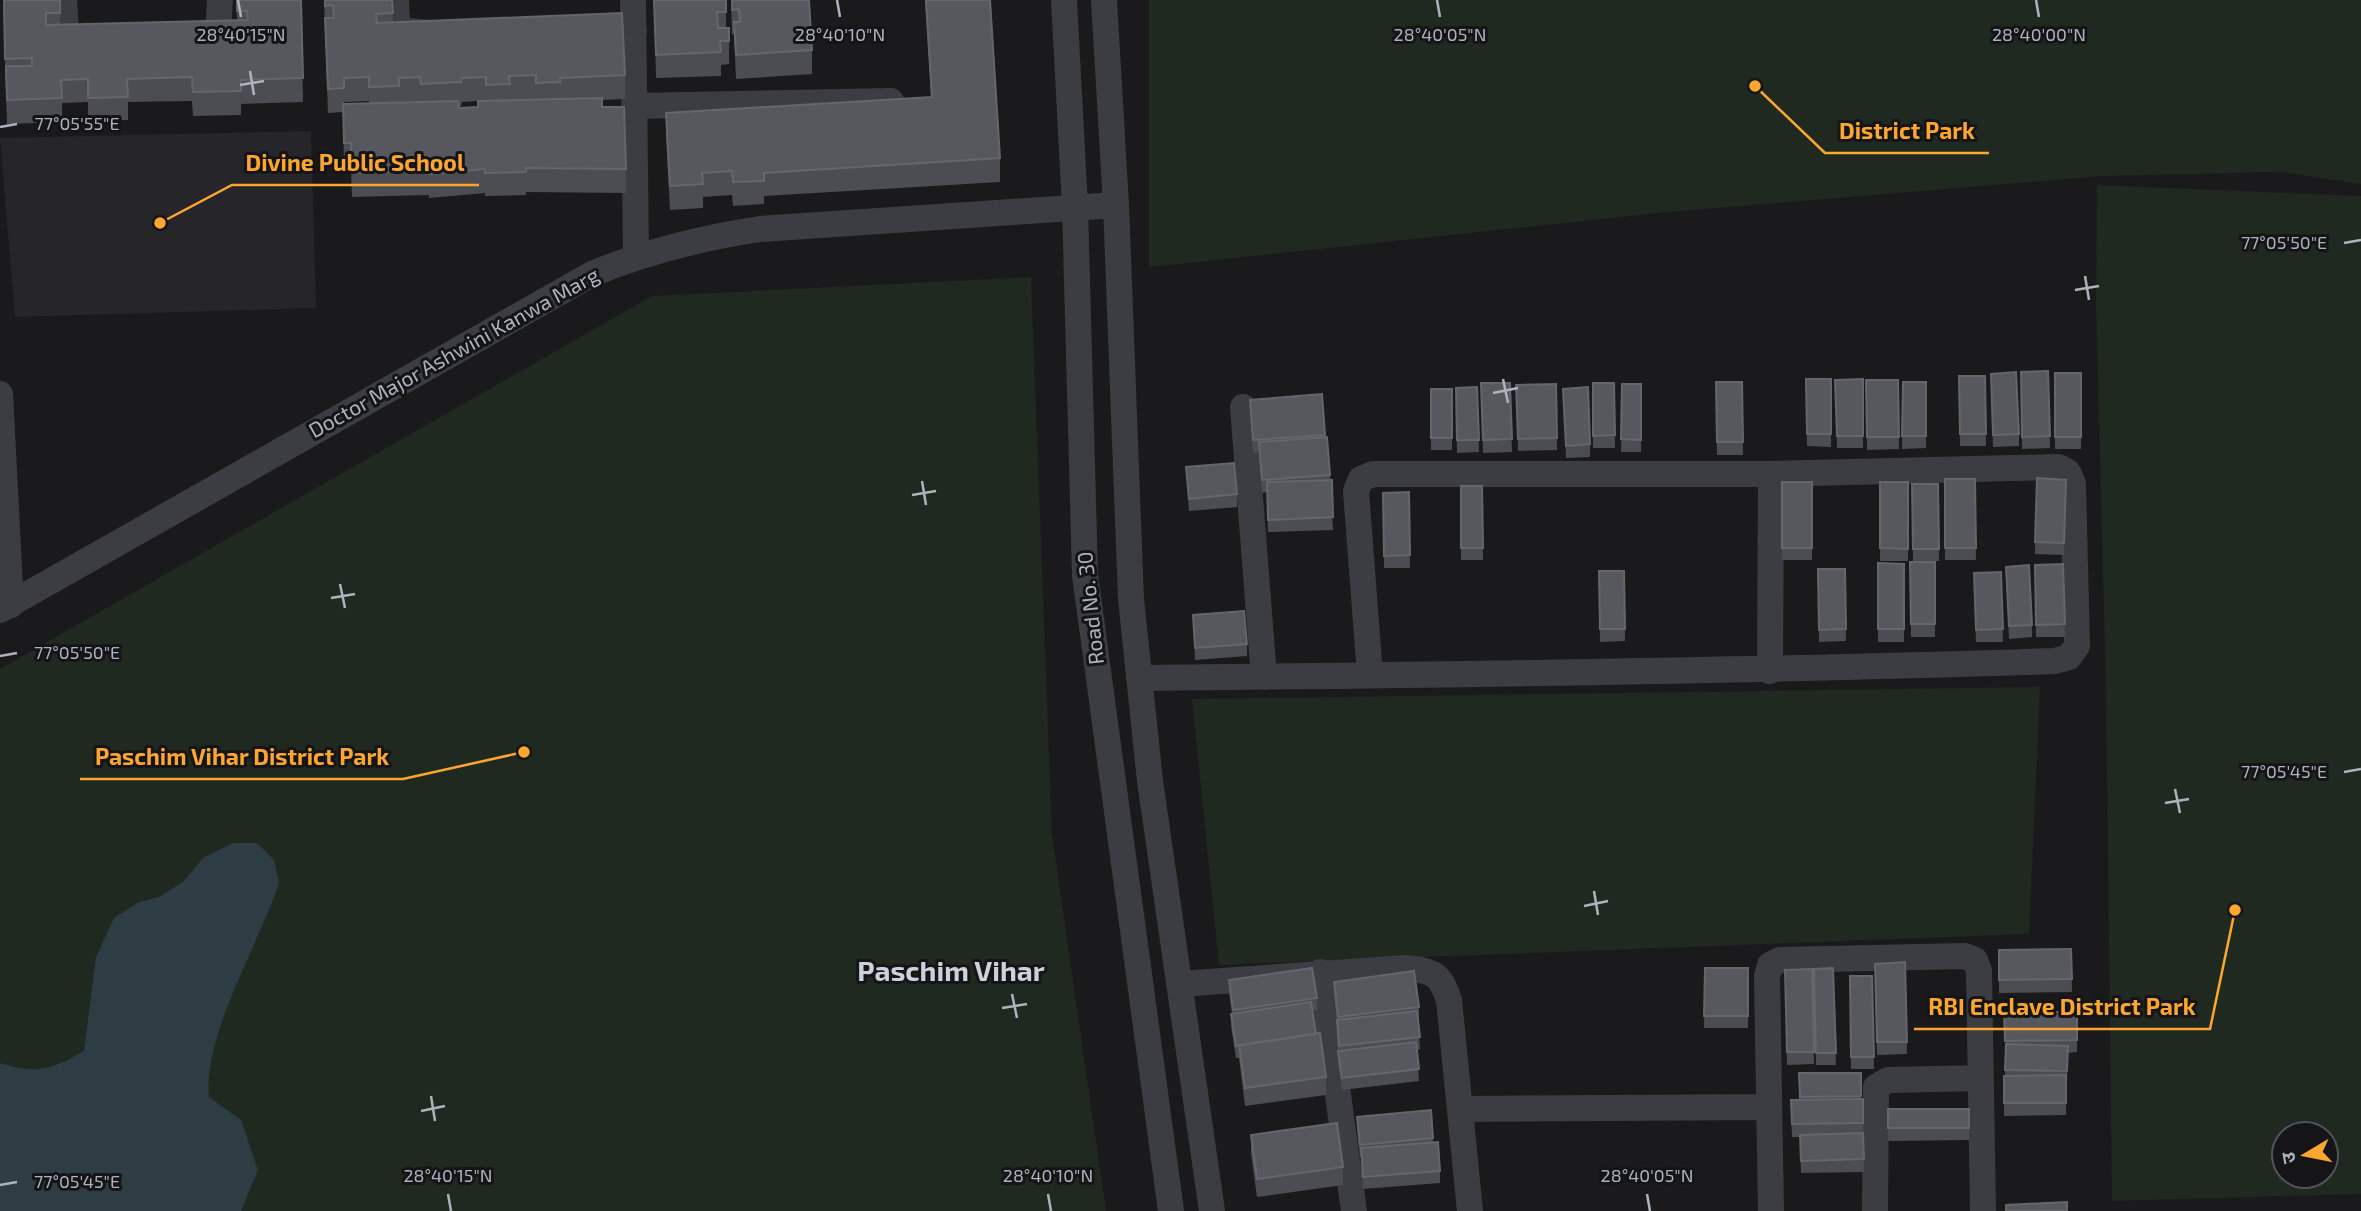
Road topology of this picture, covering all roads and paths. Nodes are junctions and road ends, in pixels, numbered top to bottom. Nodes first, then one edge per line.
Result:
1 (64, 0) edge
2 (220, 0) edge
3 (396, 0) edge
4 (633, 0) edge
5 (1064, 0) edge
6 (1104, 0) edge
7 (634, 30) junction
8 (567, 31) edge
9 (447, 32) edge
10 (179, 37) edge
11 (113, 38) edge
12 (915, 100) edge
13 (634, 107) junction
14 (1116, 205) junction
15 (1075, 207) junction
16 (636, 256) junction
17 (0, 394) edge
18 (1243, 407) dead end
19 (1771, 474) junction
20 (5, 608) edge
21 (1770, 671) junction
22 (1370, 676) junction
23 (1264, 677) junction
24 (1139, 678) junction
25 (1321, 972) junction
26 (1179, 984) junction
27 (1981, 1078) junction
28 (1769, 1107) junction
29 (1460, 1109) junction
30 (1171, 1211) edge
31 (1212, 1211) edge
32 (1354, 1211) edge
33 (1470, 1211) edge
34 (1771, 1211) edge
35 (1875, 1211) edge
36 (1983, 1211) edge

1 - 11 street
2 - 10 street
3 - 9 street
4 - 7 street
5 - 15 street, Road No. 30
6 - 14 street, Road No. 30
7 - 8 street
7 - 13 street
12 - 13 street
13 - 16 street
14 - 15 street, Doctor Major Ashwini Kanwa Marg
14 - 24 street, Road No. 30
15 - 16 street, Doctor Major Ashwini Kanwa Marg
15 - 30 street, Road No. 30
16 - 20 street, Doctor Major Ashwini Kanwa Marg
17 - 20 street
18 - 23 street
19 - 21 street
19 - 21 street
19 - 22 street
21 - 22 street
22 - 23 street
23 - 24 street
24 - 26 street, Road No. 30
25 - 26 street
25 - 29 street
25 - 32 street
26 - 31 street, Road No. 30
27 - 28 street
27 - 35 street
27 - 36 street
28 - 29 street
28 - 34 street
29 - 33 street

